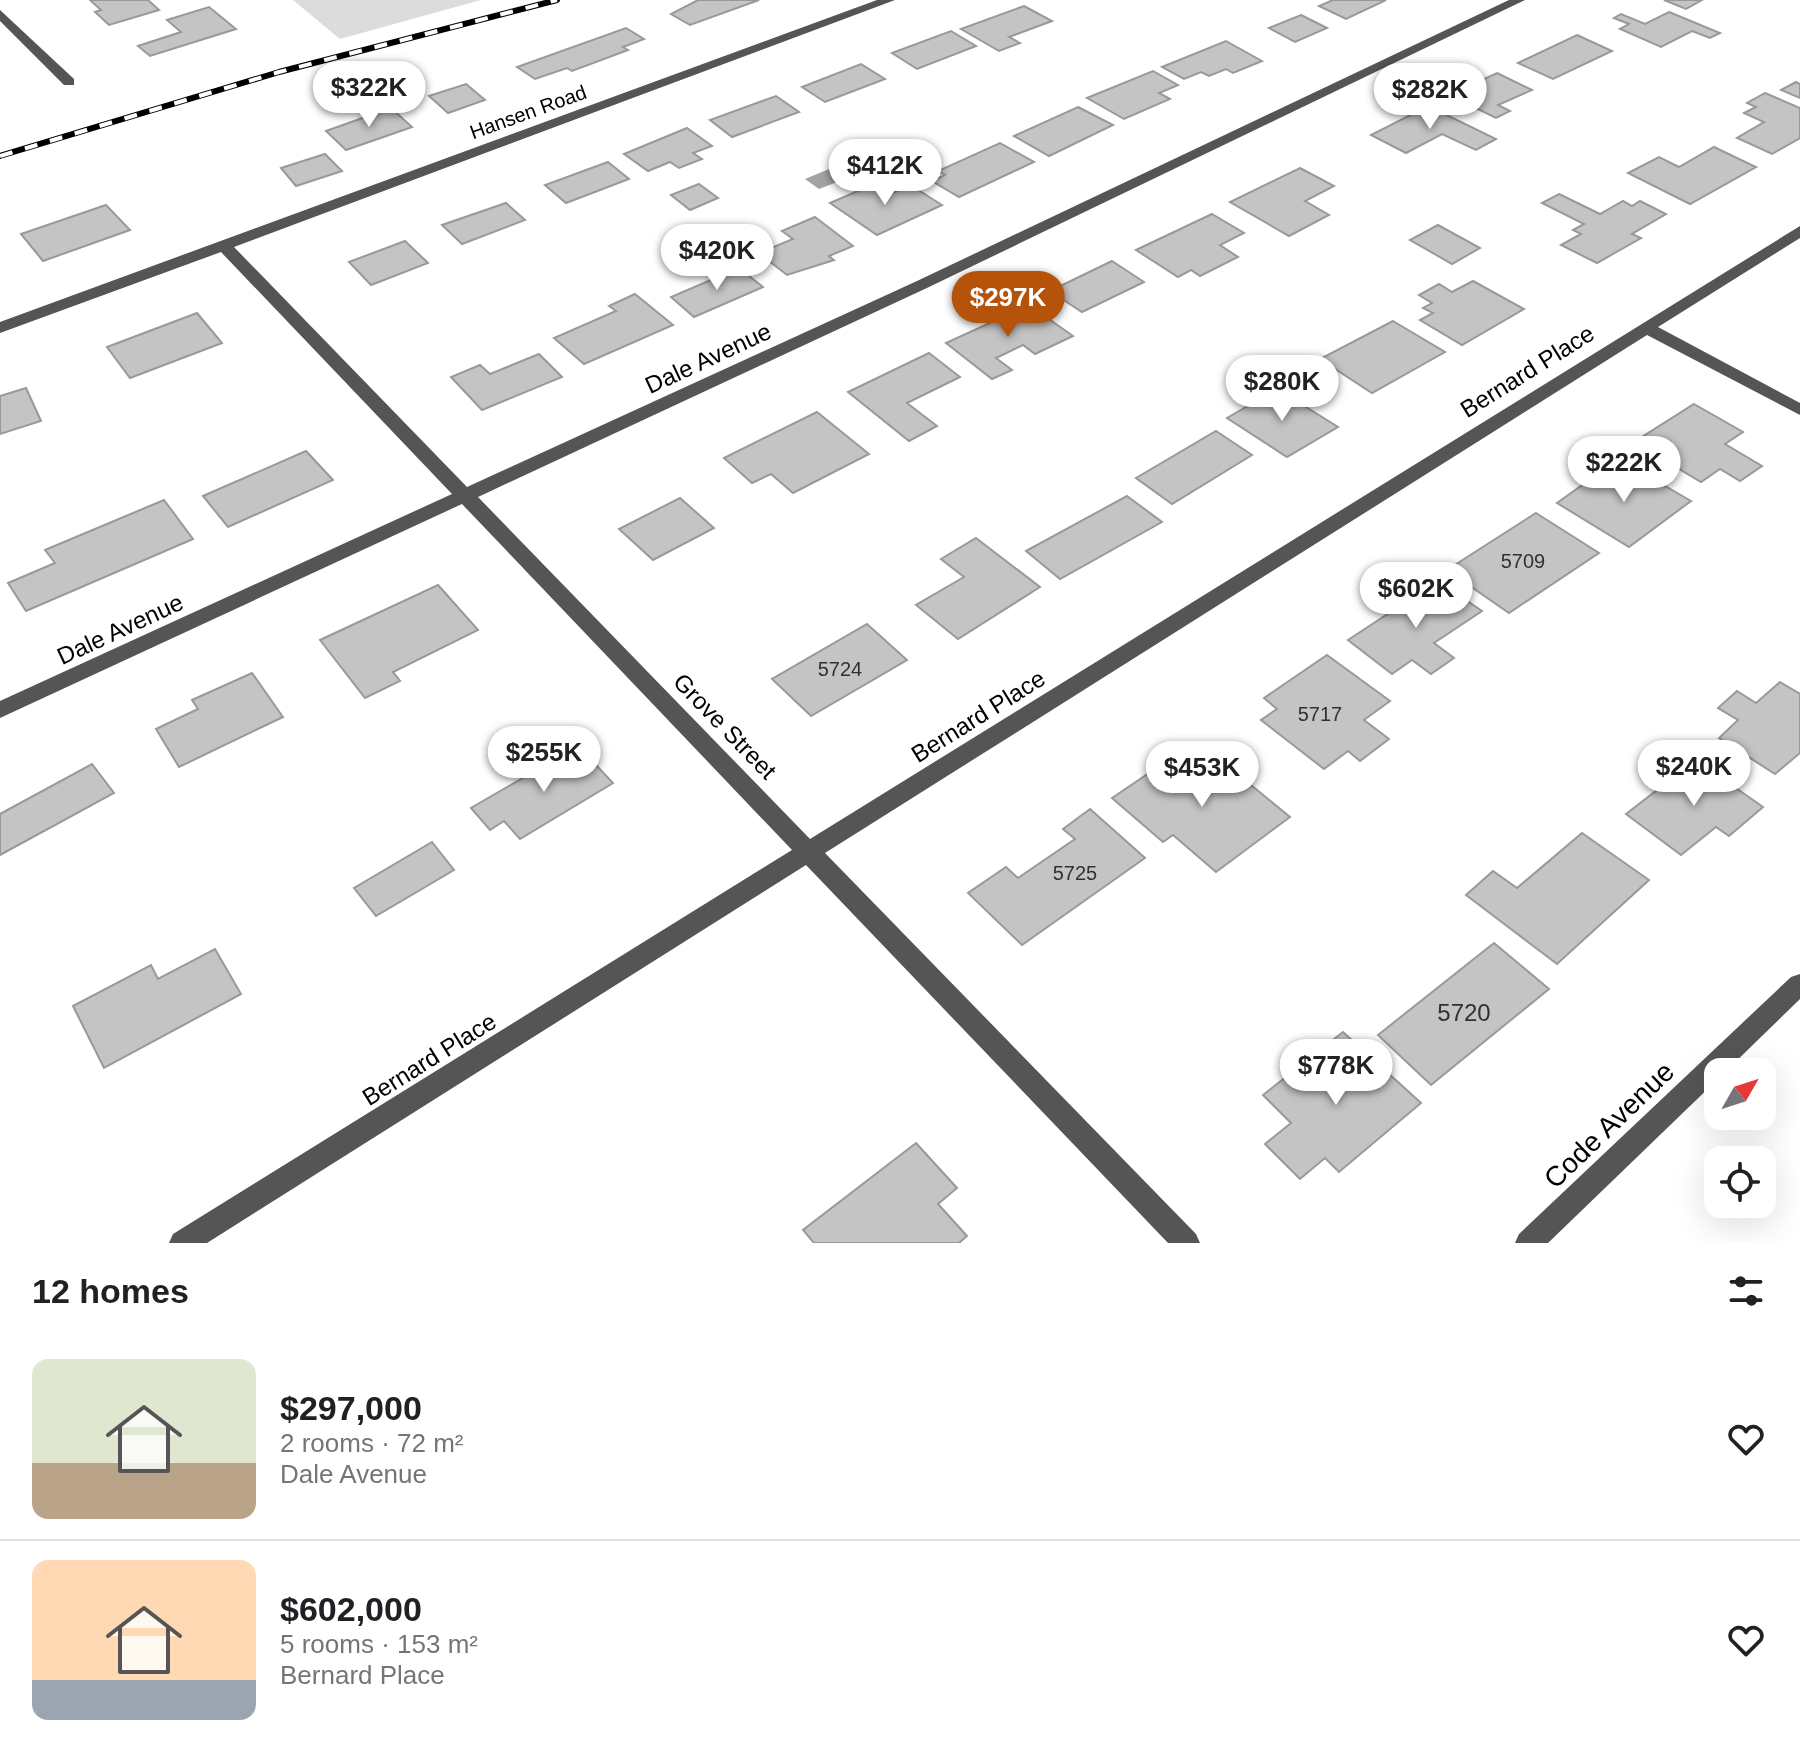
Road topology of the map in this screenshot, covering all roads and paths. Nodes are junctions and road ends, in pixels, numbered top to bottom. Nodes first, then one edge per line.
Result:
1 (889, 0) edge
2 (1519, 0) edge
3 (0, 14) edge
4 (69, 82) dead end
5 (1800, 231) edge
6 (224, 246) junction
7 (1645, 327) junction
8 (0, 328) edge
9 (1800, 410) edge
10 (467, 497) junction
11 (0, 710) edge
12 (811, 852) junction
13 (1800, 984) edge
14 (183, 1243) edge
15 (1186, 1243) edge
16 (1529, 1243) edge

1 - 6 street, Hansen Road
2 - 10 street, Dale Avenue
3 - 4 street
5 - 7 street, Bernard Place
6 - 8 street, Hansen Road
6 - 10 street, Grove Street
7 - 9 street
7 - 12 street, Bernard Place
10 - 11 street, Dale Avenue
10 - 12 street, Grove Street
12 - 14 street, Bernard Place
12 - 15 street, Grove Street
13 - 16 street, Code Avenue

